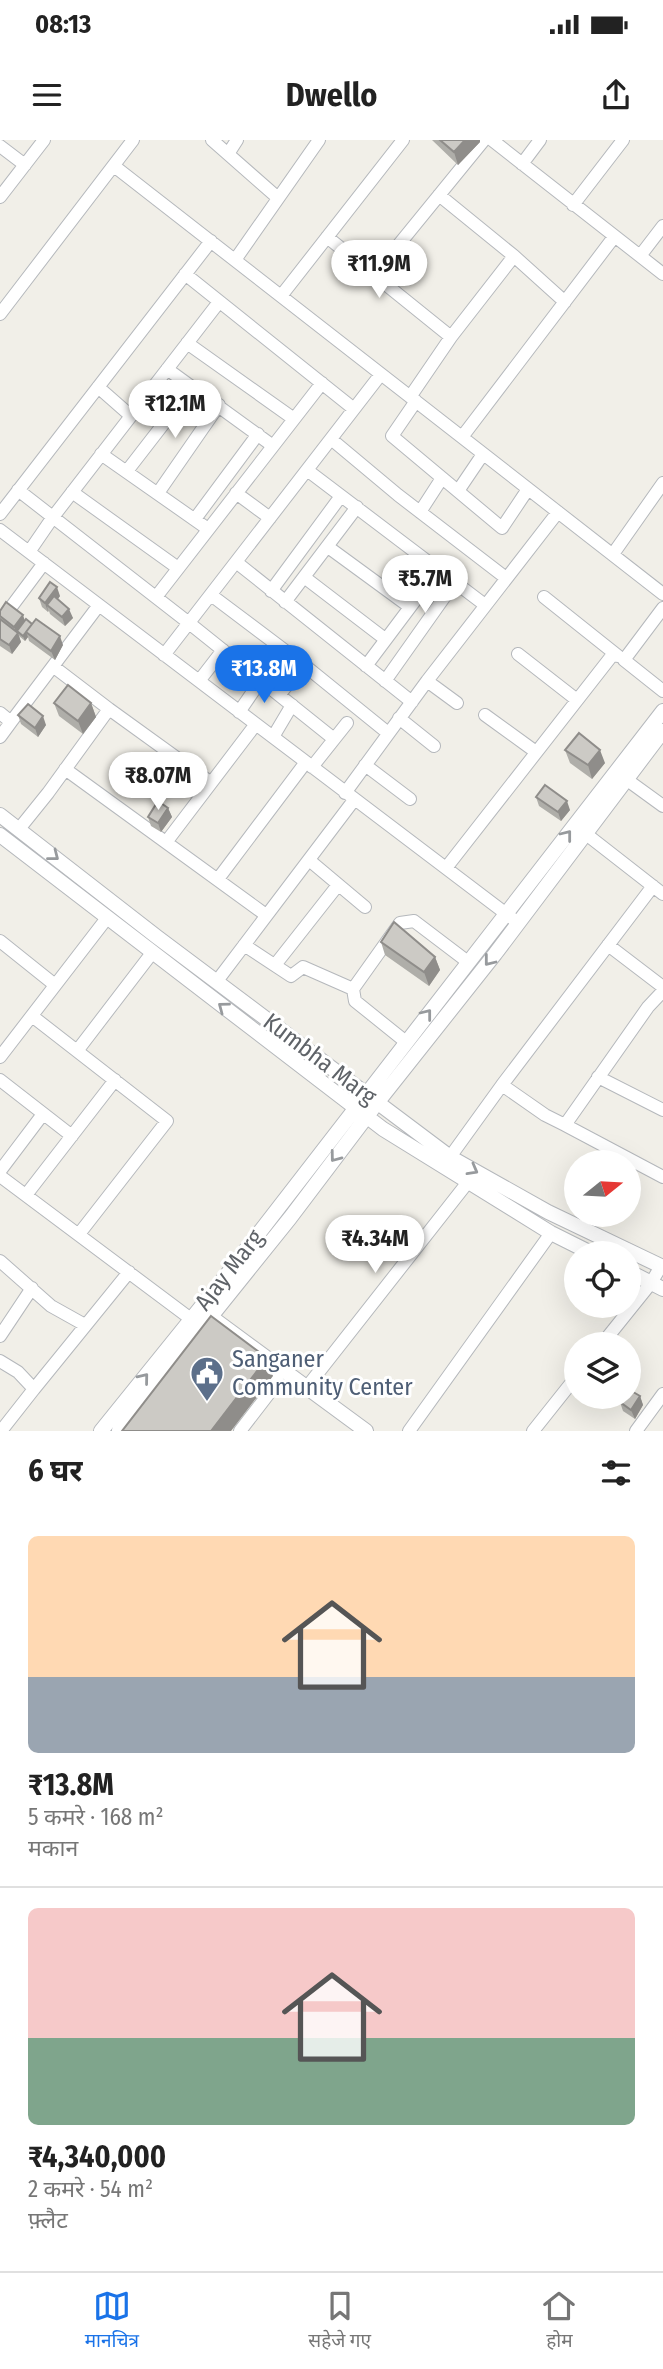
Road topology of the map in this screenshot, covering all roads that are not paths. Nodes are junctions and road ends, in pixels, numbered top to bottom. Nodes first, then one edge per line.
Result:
1 (44, 140) edge
2 (133, 140) edge
3 (212, 140) edge
4 (237, 140) edge
5 (319, 140) edge
6 (403, 140) edge
7 (484, 140) edge
8 (492, 140) edge
9 (540, 140) edge
10 (623, 140) edge
11 (0, 146) edge
12 (228, 154) junction
13 (522, 164) junction
14 (25, 165) junction
15 (114, 166) junction
16 (2, 190) edge
17 (439, 195) junction
18 (278, 198) junction
19 (573, 205) junction
20 (663, 226) edge
21 (327, 237) junction
22 (614, 237) junction
23 (211, 241) junction
24 (514, 256) junction
25 (640, 256) junction
26 (235, 260) junction
27 (185, 274) junction
28 (663, 274) edge
29 (374, 275) junction
30 (281, 296) junction
31 (219, 302) junction
32 (565, 302) junction
33 (0, 314) edge
34 (452, 337) junction
35 (187, 343) junction
36 (167, 369) junction
37 (381, 374) junction
38 (322, 383) junction
39 (98, 387) junction
40 (192, 387) junction
41 (413, 399) junction
42 (219, 405) junction
43 (354, 409) junction
44 (131, 416) junction
45 (294, 419) junction
46 (258, 435) junction
47 (462, 437) junction
48 (331, 439) junction
49 (273, 446) junction
50 (101, 454) junction
51 (483, 454) junction
52 (307, 470) junction
53 (127, 471) junction
54 (442, 478) junction
55 (663, 483) edge
56 (528, 489) junction
57 (18, 490) junction
58 (458, 491) junction
59 (72, 492) junction
60 (158, 493) junction
61 (236, 493) junction
62 (341, 496) junction
63 (357, 507) junction
64 (420, 512) junction
65 (558, 512) junction
66 (0, 514) edge
67 (52, 517) junction
68 (270, 518) junction
69 (195, 519) junction
70 (208, 529) junction
71 (0, 530) edge
72 (328, 547) junction
73 (29, 552) junction
74 (612, 554) junction
75 (236, 562) junction
76 (44, 563) junction
77 (178, 568) junction
78 (438, 569) junction
79 (304, 578) junction
80 (506, 578) junction
81 (455, 582) junction
82 (662, 589) edge
83 (271, 591) junction
84 (211, 595) junction
85 (156, 597) junction
86 (544, 597) dead end
87 (285, 602) junction
88 (99, 605) junction
89 (485, 605) junction
90 (410, 607) junction
91 (663, 608) edge
92 (0, 622) edge
93 (189, 623) junction
94 (385, 639) junction
95 (223, 650) junction
96 (517, 654) dead end
97 (164, 655) junction
98 (619, 656) junction
99 (304, 665) junction
100 (366, 666) junction
101 (54, 667) junction
102 (261, 680) junction
103 (199, 681) junction
104 (385, 681) junction
105 (427, 681) junction
106 (663, 691) edge
107 (279, 695) junction
108 (577, 700) junction
109 (412, 702) junction
110 (457, 704) dead end
111 (292, 705) junction
112 (109, 709) junction
113 (663, 711) edge
114 (239, 712) junction
115 (485, 715) dead end
116 (5, 718) edge
117 (399, 718) junction
118 (347, 723) dead end
119 (256, 724) junction
120 (663, 731) edge
121 (388, 733) junction
122 (0, 737) edge
123 (273, 737) junction
124 (334, 739) junction
125 (433, 746) dead end
126 (536, 752) junction
127 (309, 764) junction
128 (365, 765) junction
129 (65, 769) junction
130 (621, 776) junction
131 (211, 782) junction
132 (350, 796) junction
133 (410, 799) dead end
134 (663, 806) edge
135 (5, 826) edge
136 (586, 834) junction
137 (167, 841) junction
138 (309, 860) junction
139 (446, 868) junction
140 (218, 879) junction
141 (338, 885) junction
142 (658, 890) edge
143 (365, 907) dead end
144 (506, 914) junction
145 (266, 915) junction
146 (107, 918) junction
147 (518, 923) junction
148 (0, 941) edge
149 (244, 945) junction
150 (608, 945) junction
151 (152, 953) junction
152 (468, 962) junction
153 (275, 965) junction
154 (217, 981) junction
155 (55, 985) junction
156 (353, 989) junction
157 (663, 989) edge
158 (32, 1016) junction
159 (0, 1032) edge
160 (12, 1041) junction
161 (406, 1042) junction
162 (77, 1051) junction
163 (0, 1057) edge
164 (598, 1077) junction
165 (0, 1080) edge
166 (115, 1080) junction
167 (502, 1085) junction
168 (371, 1098) junction
169 (663, 1111) edge
170 (361, 1112) junction
171 (43, 1114) junction
172 (565, 1125) junction
173 (72, 1136) junction
174 (450, 1157) junction
175 (0, 1173) edge
176 (663, 1177) edge
177 (468, 1182) junction
178 (26, 1195) junction
179 (551, 1233) junction
180 (79, 1234) junction
181 (567, 1241) edge
182 (0, 1261) edge
183 (662, 1267) edge
184 (129, 1272) junction
185 (641, 1278) edge
186 (657, 1286) edge
187 (32, 1288) junction
188 (201, 1318) junction
189 (85, 1325) junction
190 (613, 1332) edge
191 (0, 1336) edge
192 (0, 1361) edge
193 (281, 1369) junction
194 (307, 1387) junction
195 (34, 1389) junction
196 (564, 1392) edge
197 (663, 1394) edge
198 (658, 1412) edge
199 (1, 1431) edge
200 (101, 1431) edge
201 (119, 1431) edge
202 (240, 1431) edge
203 (366, 1431) edge
204 (409, 1431) edge
205 (534, 1431) edge
206 (636, 1431) edge

1 - 14 street
2 - 15 street
3 - 12 street
4 - 12 street
5 - 18 street
6 - 21 street
7 - 17 street
8 - 13 street
9 - 13 street
10 - 19 street
11 - 14 street
12 - 18 street
13 - 19 street
14 - 16 street
15 - 23 street
15 - 33 street
17 - 24 street
17 - 29 street
18 - 26 street
19 - 22 street
20 - 25 street
21 - 29 street
21 - 30 street
22 - 25 street
22 - 32 street
23 - 26 street
23 - 27 street
24 - 32 street
24 - 34 street
25 - 28 street
26 - 30 street
27 - 31 street
27 - 39 street
29 - 34 street
30 - 37 street
31 - 35 street
31 - 38 street
32 - 47 street
34 - 41 street
35 - 36 street
35 - 45 street
36 - 40 street
36 - 44 street
37 - 41 street
37 - 43 street
38 - 43 street
38 - 45 street
39 - 44 street
39 - 57 street
40 - 42 street
40 - 53 street
41 - 47 street
41 - 54 street
42 - 46 street
42 - 60 street
43 - 48 street
44 - 50 street
45 - 49 street
46 - 49 street
46 - 69 street
47 - 51 street
48 - 52 street
48 - 64 street
49 - 61 street
50 - 53 street
50 - 59 street
51 - 56 street
51 - 58 street
52 - 62 street
52 - 68 street
53 - 60 street
54 - 58 street
54 - 64 street
55 - 74 street
56 - 58 street
56 - 65 street
57 - 66 street
57 - 67 street
59 - 67 street
59 - 77 street
60 - 69 street
61 - 68 street
61 - 70 street
62 - 63 street
62 - 83 street
63 - 72 street
63 - 78 street
64 - 80 street
65 - 74 street
65 - 80 street
67 - 73 street
67 - 85 street
68 - 75 street
69 - 70 street
70 - 77 street
71 - 73 street
72 - 79 street
72 - 90 street
73 - 76 street
74 - 82 street
75 - 83 street
75 - 84 street
76 - 88 street
76 - 92 street
77 - 85 street
78 - 81 street
78 - 90 street
79 - 87 street
79 - 94 street
80 - 89 street
81 - 89 street
81 - 104 street
83 - 87 street
84 - 93 street
84 - 99 street
85 - 93 street
86 - 98 street
87 - 100 street
88 - 97 street
88 - 101 street
89 - 105 street
90 - 94 street
91 - 98 street
93 - 95 street
93 - 97 street
94 - 100 street
95 - 102 street
95 - 103 street
96 - 108 street
97 - 103 street
98 - 106 street
98 - 108 street
99 - 107 street
99 - 121 street
100 - 104 street
101 - 112 street
101 - 116 street
102 - 107 street
102 - 114 street
103 - 114 street
104 - 109 street
105 - 109 street
105 - 110 street
107 - 111 street
108 - 126 street
109 - 117 street
111 - 123 street
111 - 124 street
112 - 129 street
112 - 131 street
113 - 130 street
114 - 119 street
115 - 126 street
116 - 122 street
117 - 121 street
117 - 125 street
118 - 124 street
119 - 123 street
119 - 131 street
120 - 130 street
121 - 128 street
123 - 127 street
124 - 127 street
126 - 139 street
127 - 132 street
127 - 140 street
128 - 132 street
128 - 133 street
129 - 135 street
129 - 137 street
130 - 134 street
130 - 136 street
144 -> 130 street
131 - 137 street
132 - 138 street
132 - 139 street
135 - 146 street, Kumbha Marg
135 -> 154 street, Kumbha Marg
136 - 142 street
136 - 147 street
137 - 140 street
138 - 141 street
138 - 145 street
139 - 144 street
140 - 145 street
141 - 143 street
141 - 153 street
142 - 150 street
144 - 147 street
144 - 152 street
145 - 149 street
146 - 151 street, Kumbha Marg
146 - 155 street
147 -> 168 street
148 - 155 street
149 - 153 street
149 - 154 street
150 - 157 street
150 - 167 street
151 - 162 street
170 -> 151 street, Kumbha Marg
152 - 156 street
161 -> 152 street
153 - 156 street
154 - 168 street, Kumbha Marg
155 - 158 street
156 - 161 street
157 - 164 street
158 - 160 street
158 - 162 street
159 - 160 street
160 - 163 street
161 - 168 street
162 - 166 street
164 - 169 street
164 - 172 street
165 - 171 street
166 - 173 street
166 - 180 street
167 - 172 street
167 - 174 street
168 - 170 street, Ajay Marg
168 - 174 street, Kumbha Marg
170 - 177 street, Kumbha Marg
170 - 188 street, Ajay Marg
171 - 173 street
171 - 175 street
172 - 176 street
173 - 178 street
174 -> 183 street, Kumbha Marg
175 - 178 street
177 - 179 street, Kumbha Marg
177 - 194 street
178 - 180 street
179 - 181 street, Kumbha Marg
179 - 204 street
180 - 184 street
182 - 187 street
183 - 186 street
184 - 188 street
184 - 189 street
185 - 186 street
186 - 190 street
187 - 189 street
187 - 191 street
188 - 193 street
200 -> 188 street, Ajay Marg
188 - 201 street, Ajay Marg
189 - 195 street
192 - 195 street
193 - 194 street
193 - 202 street
194 - 203 street
195 - 199 street
196 - 205 street
197 - 198 street
198 - 206 street

